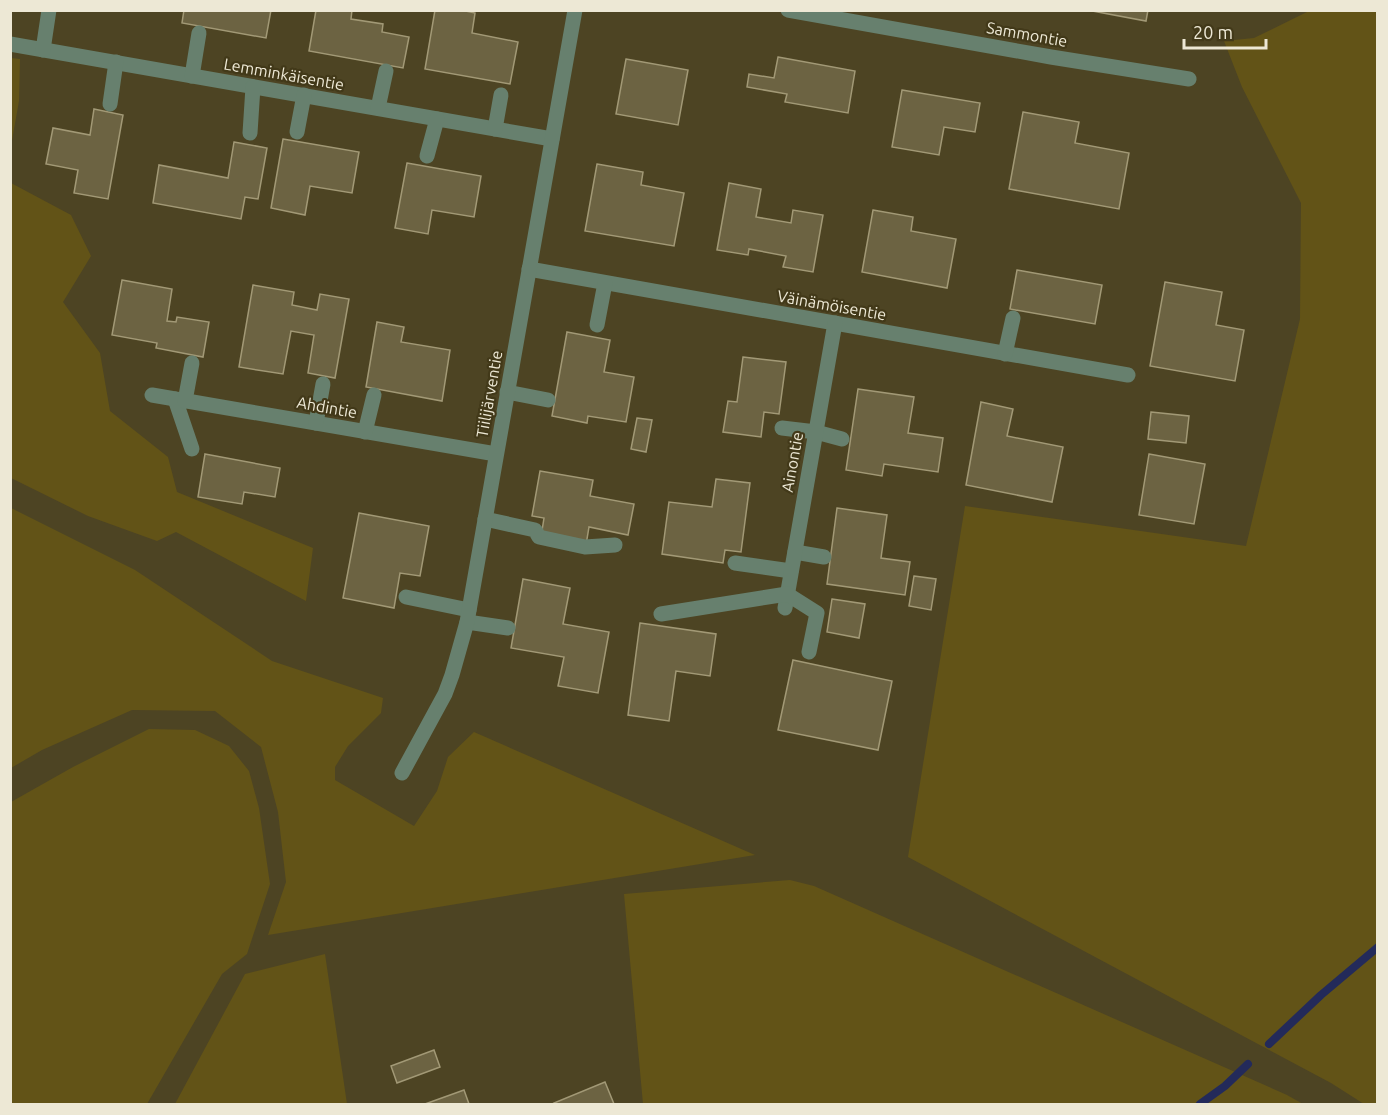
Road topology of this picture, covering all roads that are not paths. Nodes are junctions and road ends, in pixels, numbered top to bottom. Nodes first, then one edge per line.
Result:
1 (50, 10) edge
2 (575, 10) edge
3 (788, 10) edge
4 (199, 33) dead end
5 (10, 44) edge
6 (43, 50) junction
7 (116, 62) junction
8 (386, 71) dead end
9 (192, 75) junction
10 (1189, 79) dead end
11 (253, 87) junction
12 (501, 94) dead end
13 (304, 95) junction
14 (110, 104) dead end
15 (378, 108) junction
16 (437, 119) junction
17 (495, 129) junction
18 (297, 132) dead end
19 (250, 133) dead end
20 (552, 139) junction
21 (428, 156) dead end
22 (529, 269) junction
23 (604, 283) junction
24 (1013, 318) dead end
25 (835, 323) junction
26 (597, 325) dead end
27 (1005, 354) junction
28 (192, 363) dead end
29 (1128, 375) dead end
30 (323, 384) dead end
31 (507, 392) junction
32 (152, 395) dead end
33 (374, 395) dead end
34 (180, 400) junction
35 (548, 400) dead end
36 (316, 423) junction
37 (782, 428) dead end
38 (365, 432) junction
39 (816, 432) junction
40 (842, 439) dead end
41 (192, 449) dead end
42 (496, 454) junction
43 (485, 519) junction
44 (615, 544) dead end
45 (795, 552) junction
46 (825, 557) dead end
47 (735, 563) dead end
48 (791, 571) junction
49 (406, 597) dead end
50 (786, 601) junction
51 (661, 614) dead end
52 (468, 616) junction
53 (508, 628) dead end
54 (809, 652) dead end
55 (402, 773) dead end

1 - 6 street
2 - 20 street, Tiilijärventie
3 - 10 street, Sammontie
4 - 9 street
5 - 6 street, Lemminkäisentie
6 - 7 street, Lemminkäisentie
7 - 9 street, Lemminkäisentie
7 - 14 street
8 - 15 street
9 - 11 street, Lemminkäisentie
11 - 13 street, Lemminkäisentie
11 - 19 street
12 - 17 street
13 - 15 street, Lemminkäisentie
13 - 18 street
15 - 16 street, Lemminkäisentie
16 - 17 street, Lemminkäisentie
16 - 21 street
17 - 20 street, Lemminkäisentie
20 - 22 street, Tiilijärventie
22 - 23 street, Väinämöisentie
22 - 31 street, Tiilijärventie
23 - 25 street, Väinämöisentie
23 - 26 street
24 - 27 street
25 - 27 street, Väinämöisentie
25 - 39 street, Ainontie
27 - 29 street, Väinämöisentie
28 - 34 street
30 - 36 street
31 - 35 street
31 - 42 street, Tiilijärventie
32 - 34 street, Ahdintie
33 - 38 street
34 - 36 street, Ahdintie
34 - 41 street
36 - 38 street, Ahdintie
37 - 39 street
38 - 42 street, Ahdintie
39 - 40 street
39 - 45 street, Ainontie
42 - 43 street, Tiilijärventie
43 - 44 street
43 - 52 street, Tiilijärventie
45 - 46 street
45 - 48 street, Ainontie
47 - 48 street
48 - 50 street, Ainontie
49 - 52 street
50 - 51 street
50 - 54 street
52 - 53 street
52 - 55 street, Tiilijärventie

